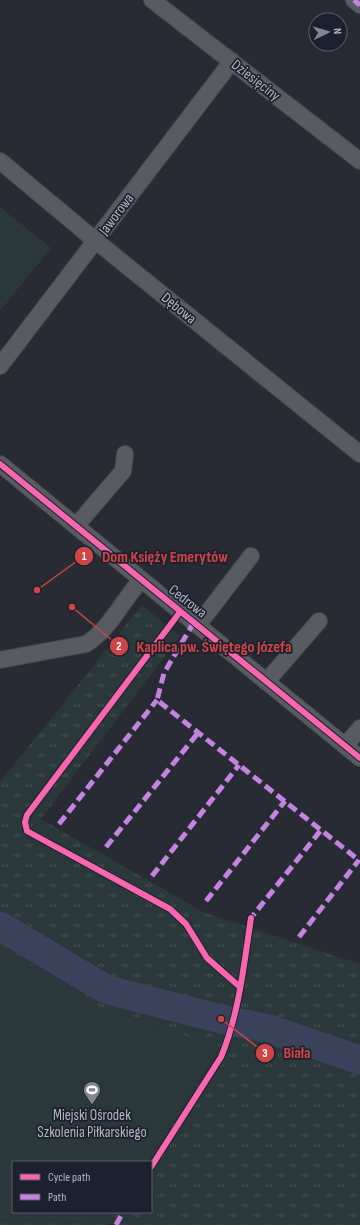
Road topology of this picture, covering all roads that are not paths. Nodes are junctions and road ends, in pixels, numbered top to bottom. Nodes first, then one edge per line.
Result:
1 (152, 0) edge
2 (354, 0) edge
3 (360, 4) edge
4 (232, 61) junction
5 (0, 161) edge
6 (360, 161) edge
7 (96, 241) junction
8 (0, 366) edge
9 (125, 454) dead end
10 (360, 454) edge
11 (0, 464) edge
12 (76, 526) junction
13 (251, 556) dead end
14 (141, 580) junction
15 (319, 621) dead end
16 (198, 625) junction
17 (0, 660) edge
18 (266, 682) junction
19 (360, 728) edge
20 (345, 746) junction
21 (360, 758) edge

1 - 4 street, Dziesięciny
2 - 3 street
4 - 6 street, Dziesięciny
4 - 7 street, Jaworowa
5 - 7 street, Dębowa
7 - 8 street, Jaworowa
7 - 10 street, Dębowa
9 - 12 street
11 - 12 street, Cedrowa
12 - 14 street, Cedrowa
13 - 16 street
14 - 16 street, Cedrowa
14 - 17 street
15 - 18 street
16 - 18 street, Cedrowa
18 - 20 street, Cedrowa
19 - 20 street
20 - 21 street, Cedrowa

